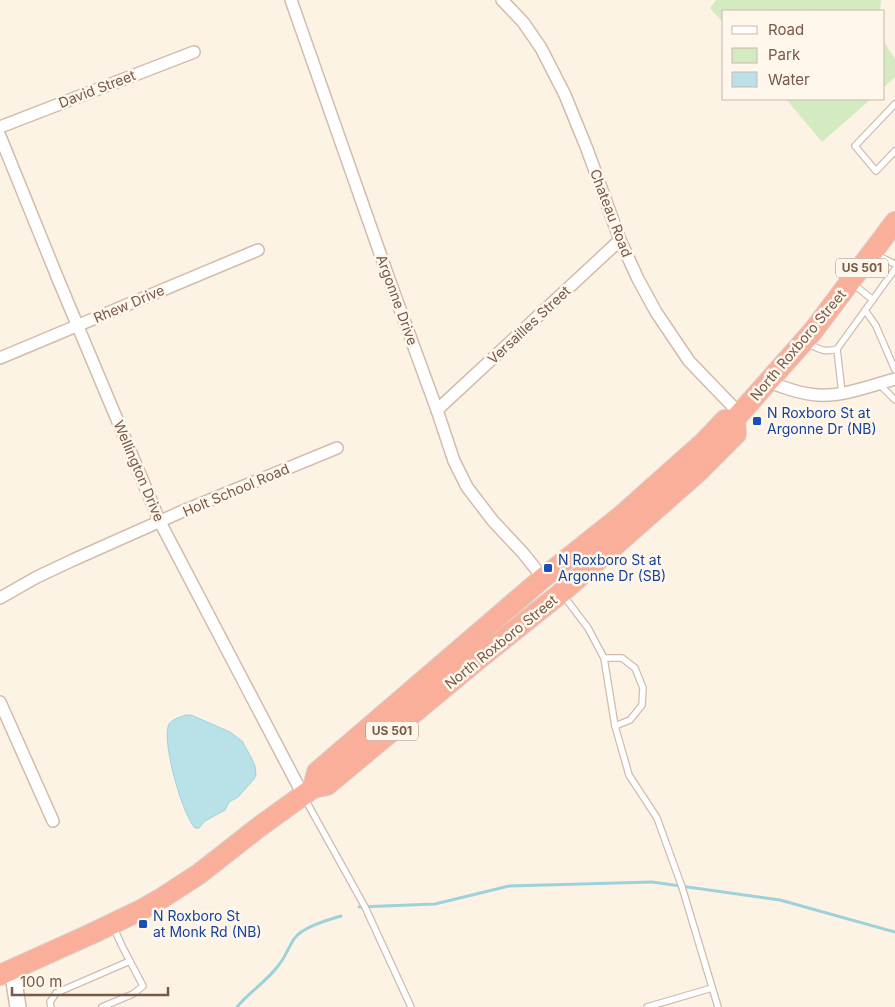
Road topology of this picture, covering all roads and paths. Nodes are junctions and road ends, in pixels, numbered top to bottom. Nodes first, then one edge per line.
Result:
1 (291, 0) edge
2 (502, 0) edge
3 (194, 52) dead end
4 (895, 104) edge
5 (0, 127) edge
6 (0, 136) edge
7 (895, 151) edge
8 (895, 222) edge
9 (620, 240) junction
10 (258, 250) dead end
11 (872, 253) junction
12 (895, 264) edge
13 (895, 269) edge
14 (851, 282) junction
15 (873, 300) junction
16 (865, 310) junction
17 (78, 326) junction
18 (804, 342) junction
19 (837, 348) junction
20 (0, 358) edge
21 (895, 370) edge
22 (895, 379) edge
23 (769, 382) junction
24 (879, 384) junction
25 (842, 393) junction
26 (895, 400) edge
27 (437, 410) junction
28 (738, 417) junction
29 (337, 448) dead end
30 (621, 516) junction
31 (160, 522) junction
32 (543, 578) junction
33 (561, 593) junction
34 (0, 598) edge
35 (481, 657) junction
36 (604, 658) junction
37 (0, 702) edge
38 (614, 726) junction
39 (308, 791) junction
40 (53, 821) dead end
41 (112, 924) junction
42 (130, 961) junction
43 (6, 972) edge
44 (712, 988) junction
45 (18, 1007) edge
46 (51, 1007) edge
47 (102, 1007) edge
48 (411, 1007) edge
49 (646, 1007) edge
50 (718, 1007) edge

1 - 27 street, Argonne Drive
2 - 9 street, Chateau Road
3 - 5 street, David Street
4 - 7 lane
6 - 17 street, Wellington Drive
8 - 11 highway, North Roxboro Street / US 501
9 - 27 street, Versailles Street
9 - 28 street, Chateau Road
10 - 17 street, Rhew Drive
11 - 12 lane
11 - 14 highway, North Roxboro Street / US 501
13 - 15 lane
14 - 15 lane
14 - 18 highway, North Roxboro Street / US 501
15 - 16 lane
16 - 19 lane
16 - 21 lane
17 - 20 street, Rhew Drive
17 - 31 street, Wellington Drive
18 - 19 lane
18 - 23 highway, North Roxboro Street / US 501
19 - 25 lane
22 - 24 street
23 - 25 street
23 - 28 highway, North Roxboro Street / US 501
24 - 25 street
24 - 26 lane
27 - 32 street, Argonne Drive
28 - 30 highway, North Roxboro Street / US 501
28 - 33 highway, North Roxboro Street / US 501
29 - 31 street, Holt School Road
30 - 32 highway, North Roxboro Street / US 501
30 - 33 highway
31 - 34 street, Holt School Road
31 - 39 street, Wellington Drive
32 - 35 highway
32 - 39 highway, North Roxboro Street / US 501
33 - 35 highway, North Roxboro Street / US 501
33 - 36 lane
35 - 39 highway, North Roxboro Street / US 501
36 - 38 lane
36 - 38 lane
37 - 40 street
38 - 44 lane
39 - 41 highway, North Roxboro Street / US 501
39 - 48 lane
41 - 42 lane
41 - 43 highway, North Roxboro Street / US 501
42 - 46 lane
42 - 47 lane
43 - 45 street
44 - 49 lane
44 - 50 lane

